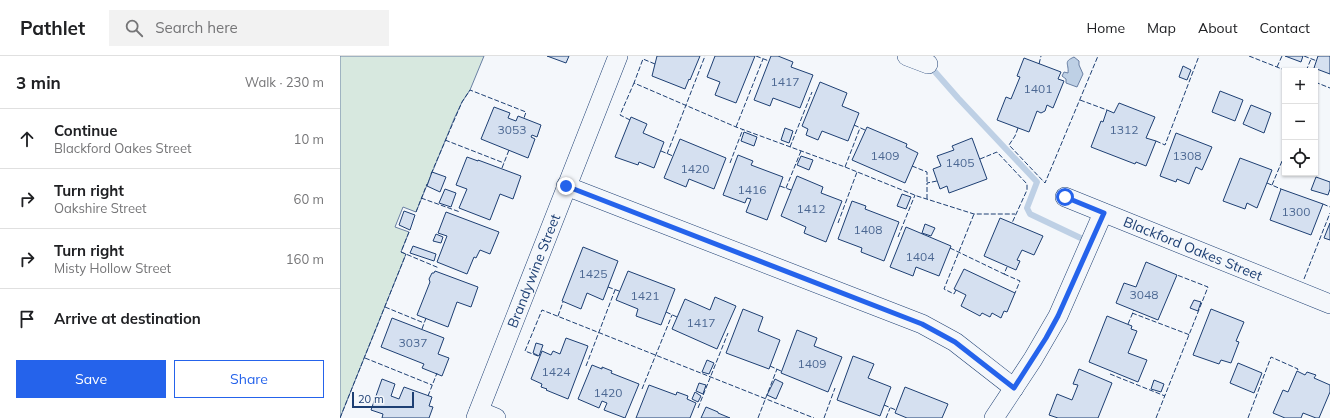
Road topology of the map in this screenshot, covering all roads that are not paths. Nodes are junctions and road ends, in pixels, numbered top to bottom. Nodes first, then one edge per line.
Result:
1 (618, 56) edge
2 (907, 56) edge
3 (928, 64) dead end
4 (566, 186) junction
5 (1065, 197) dead end
6 (1104, 213) junction
7 (1330, 304) edge
8 (1014, 388) junction
9 (484, 416) edge
10 (994, 418) edge

1 - 4 street, Brandywine Street
2 - 3 street
4 - 8 street
4 - 9 street, Brandywine Street
5 - 6 street, Blackford Oakes Street
6 - 7 street, Blackford Oakes Street
6 - 8 street
8 - 10 street

